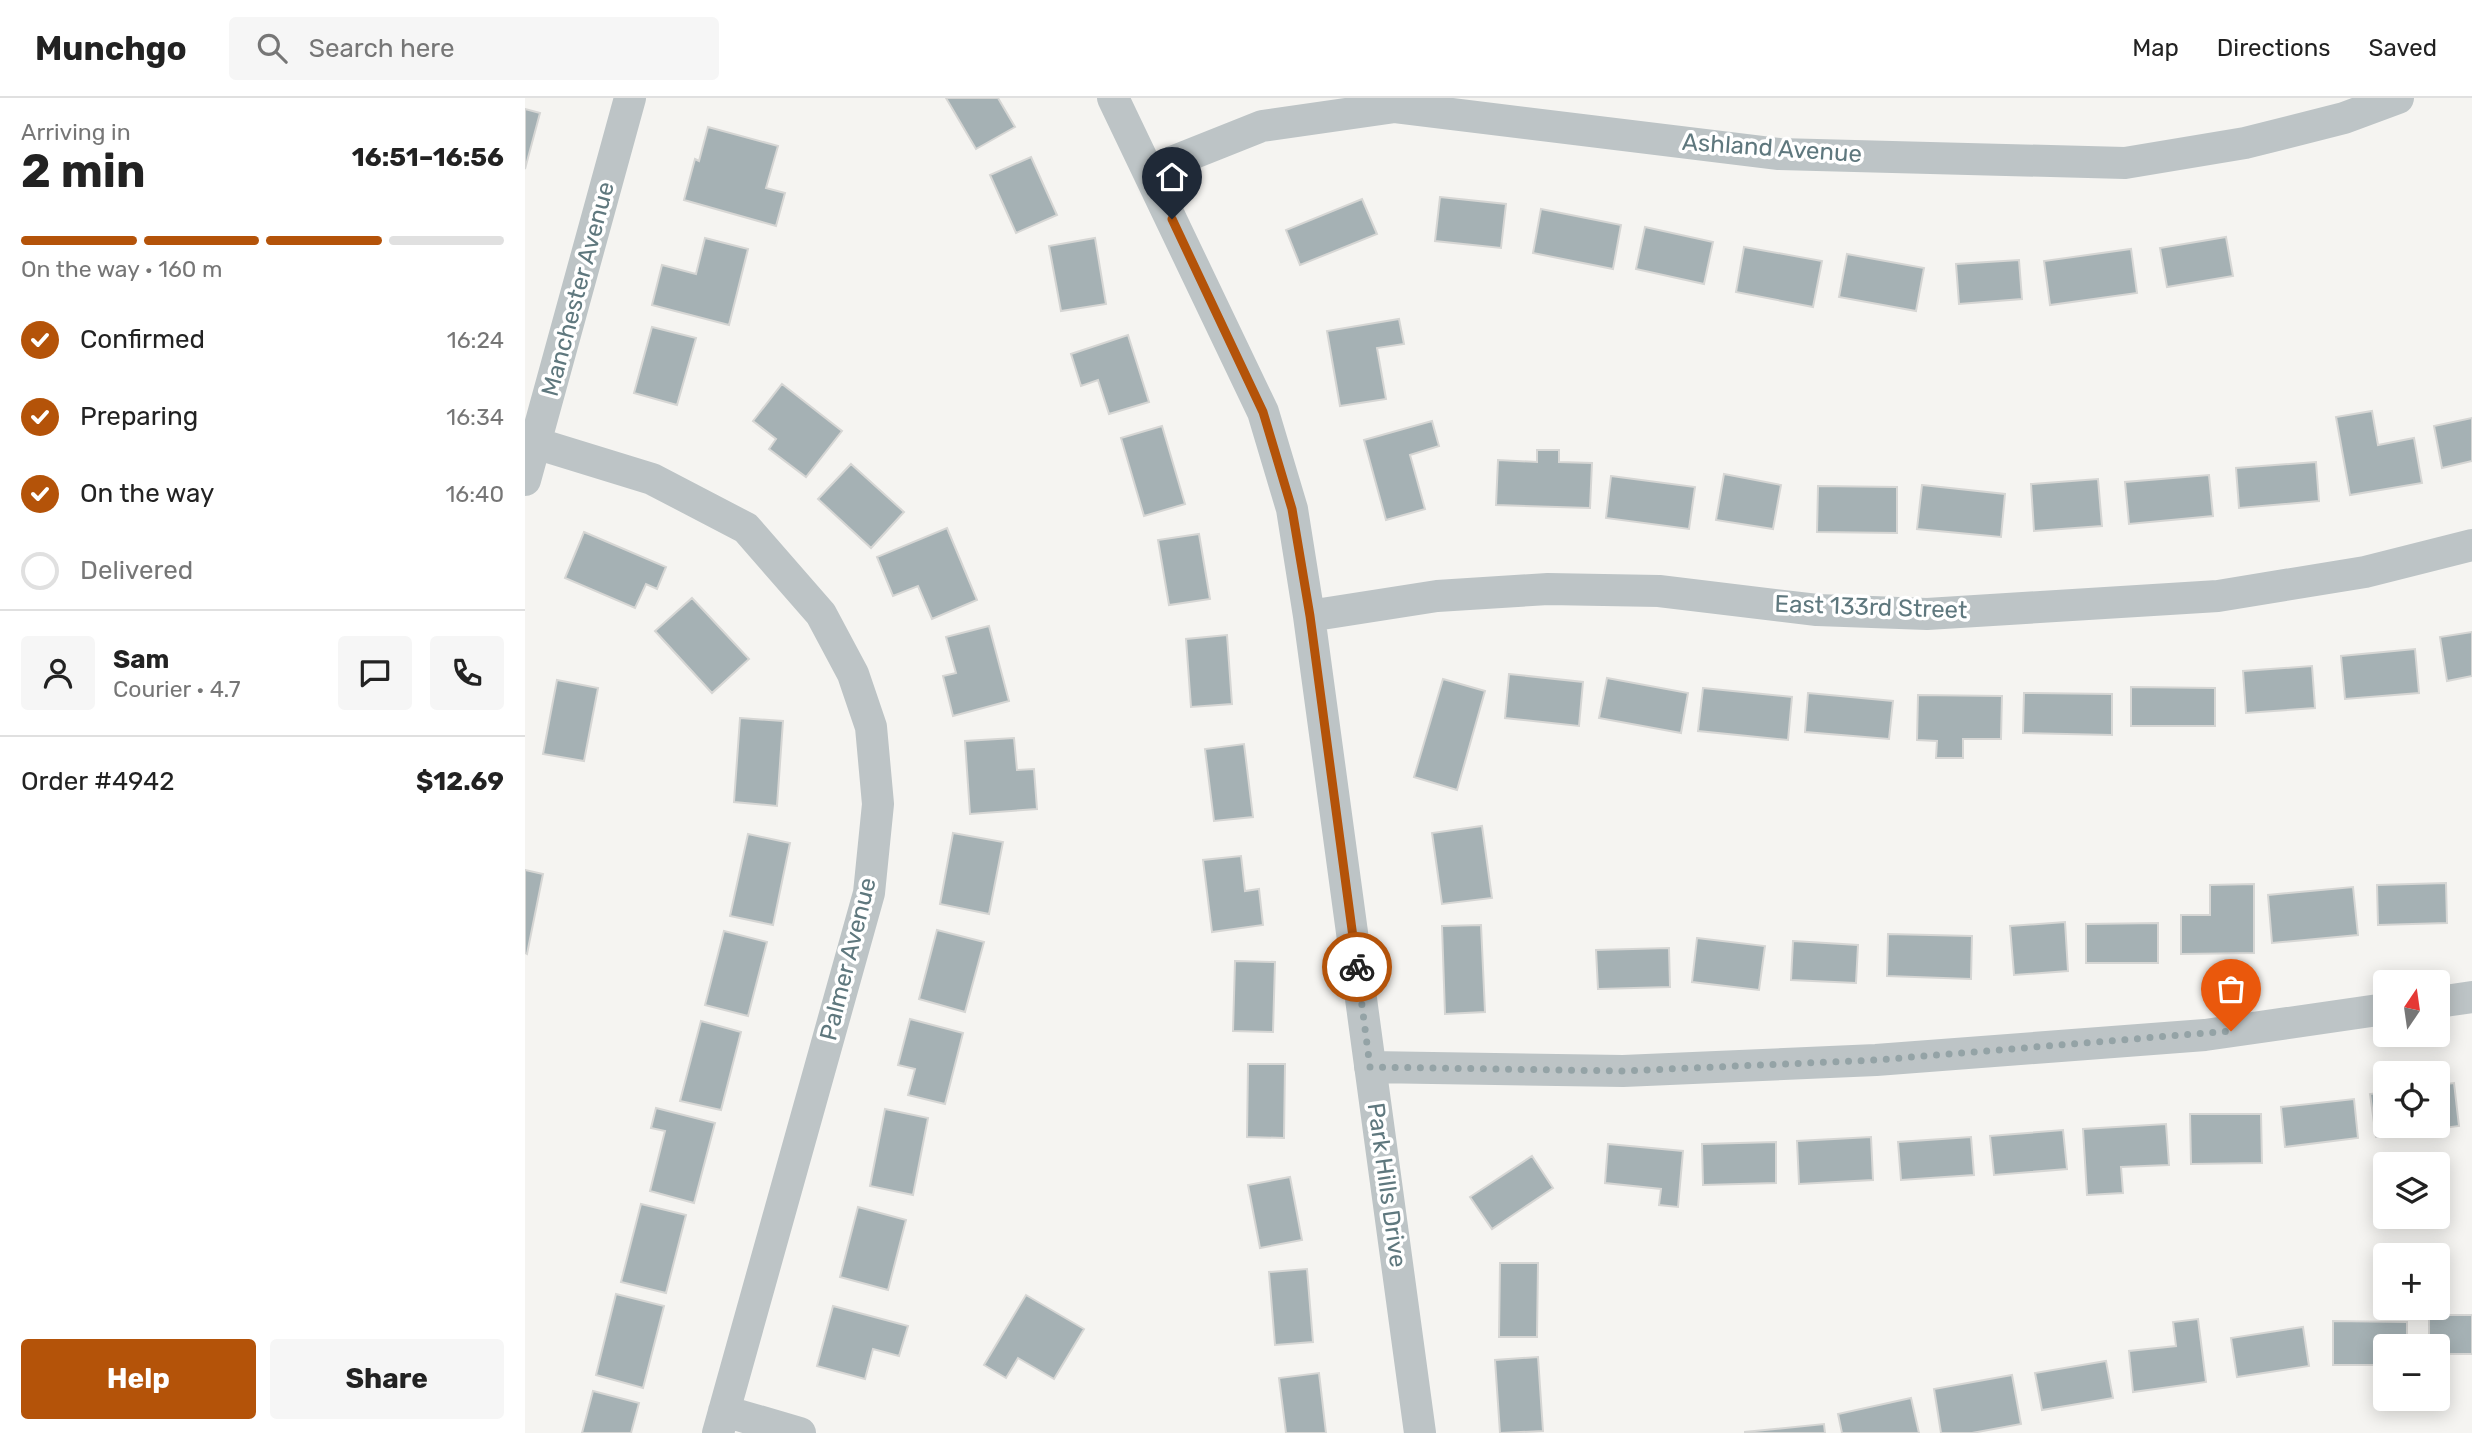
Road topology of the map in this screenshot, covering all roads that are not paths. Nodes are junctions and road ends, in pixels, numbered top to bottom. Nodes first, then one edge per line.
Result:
1 (630, 98) edge
2 (1113, 98) edge
3 (2398, 98) edge
4 (1149, 171) junction
5 (535, 443) junction
6 (525, 480) edge
7 (2472, 545) edge
8 (1310, 616) junction
9 (2472, 997) edge
10 (2450, 1000) edge
11 (2373, 1011) edge
12 (1370, 1067) junction
13 (721, 1422) edge
14 (800, 1433) edge
15 (1420, 1433) edge

1 - 5 street, Manchester Avenue
2 - 4 street, Park Hills Drive
3 - 4 street, Ashland Avenue
4 - 8 street, Park Hills Drive
5 - 6 street, Manchester Avenue
5 - 13 street, Palmer Avenue
7 - 8 street, East 133rd Street
8 - 12 street, Park Hills Drive
9 - 10 street
11 - 12 street
12 - 15 street, Park Hills Drive
13 - 14 street

